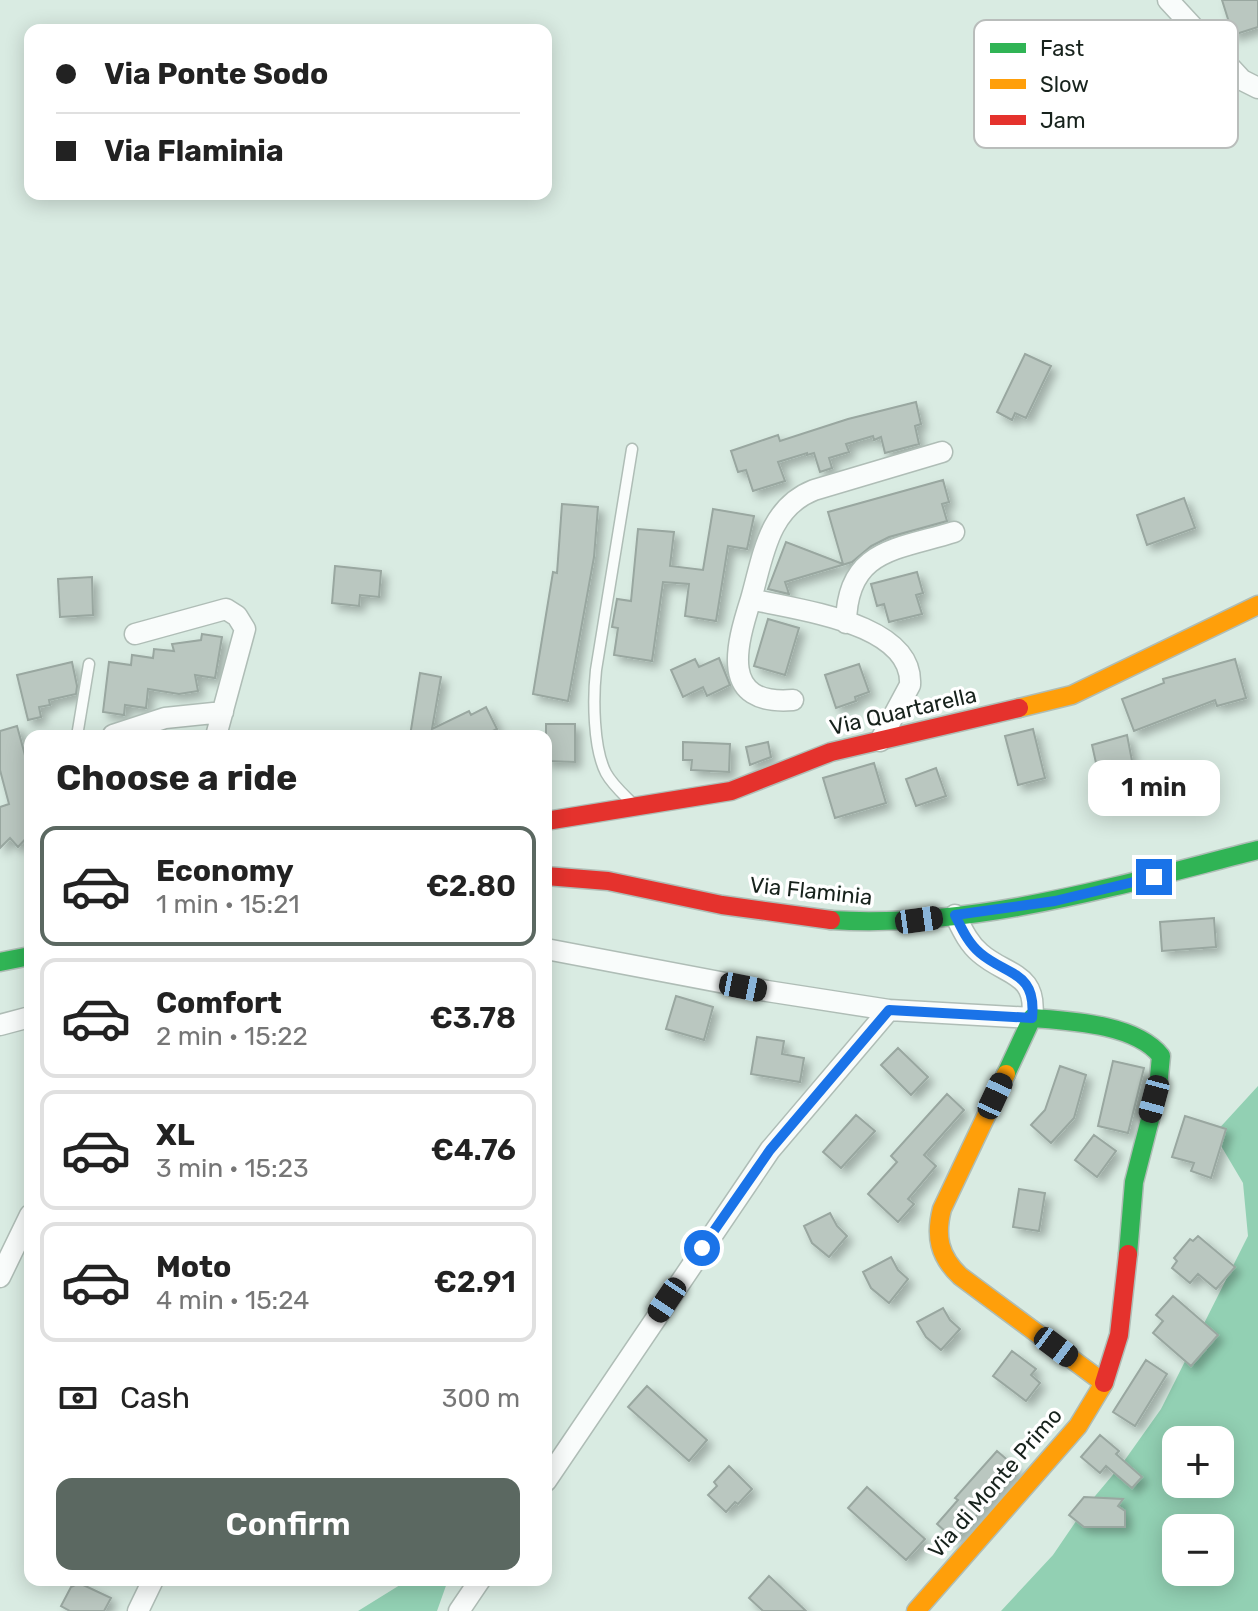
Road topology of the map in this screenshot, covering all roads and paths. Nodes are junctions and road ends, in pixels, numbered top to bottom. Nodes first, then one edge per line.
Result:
1 (1168, 0) edge
2 (1186, 20) edge
3 (1238, 76) edge
4 (1258, 88) edge
5 (632, 449) dead end
6 (942, 452) dead end
7 (954, 532) dead end
8 (751, 599) junction
9 (1258, 605) edge
10 (846, 623) junction
11 (135, 634) dead end
12 (89, 664) dead end
13 (793, 700) dead end
14 (223, 712) junction
15 (78, 730) edge
16 (128, 730) edge
17 (218, 730) edge
18 (880, 741) junction
19 (635, 806) junction
20 (552, 820) edge
21 (1258, 850) edge
22 (552, 876) edge
23 (955, 915) junction
24 (552, 950) edge
25 (24, 957) edge
26 (0, 962) edge
27 (889, 1010) junction
28 (1032, 1018) junction
29 (24, 1019) edge
30 (0, 1025) edge
31 (24, 1227) edge
32 (0, 1277) edge
33 (1104, 1383) junction
34 (552, 1472) edge
35 (150, 1586) edge
36 (476, 1586) edge
37 (138, 1611) edge
38 (459, 1611) edge
39 (916, 1611) edge

1 - 2 street
3 - 4 street
5 - 19 lane
6 - 8 street
7 - 10 street
8 - 10 street
8 - 13 street
9 - 18 street, Via Quartarella
10 - 18 street
11 - 14 street
12 - 15 lane
14 - 16 street
14 - 17 street
18 - 19 street, Via Quartarella
19 - 20 street, Via Quartarella
21 - 23 street, Via Flaminia
22 - 23 street, Via Flaminia
23 - 28 street
24 - 27 street
25 - 26 street
27 - 28 street
27 - 34 street
28 - 33 street
28 - 33 street, Via di Monte Primo
29 - 30 street
31 - 32 street
33 - 39 street, Via di Monte Primo
35 - 37 street
36 - 38 street

